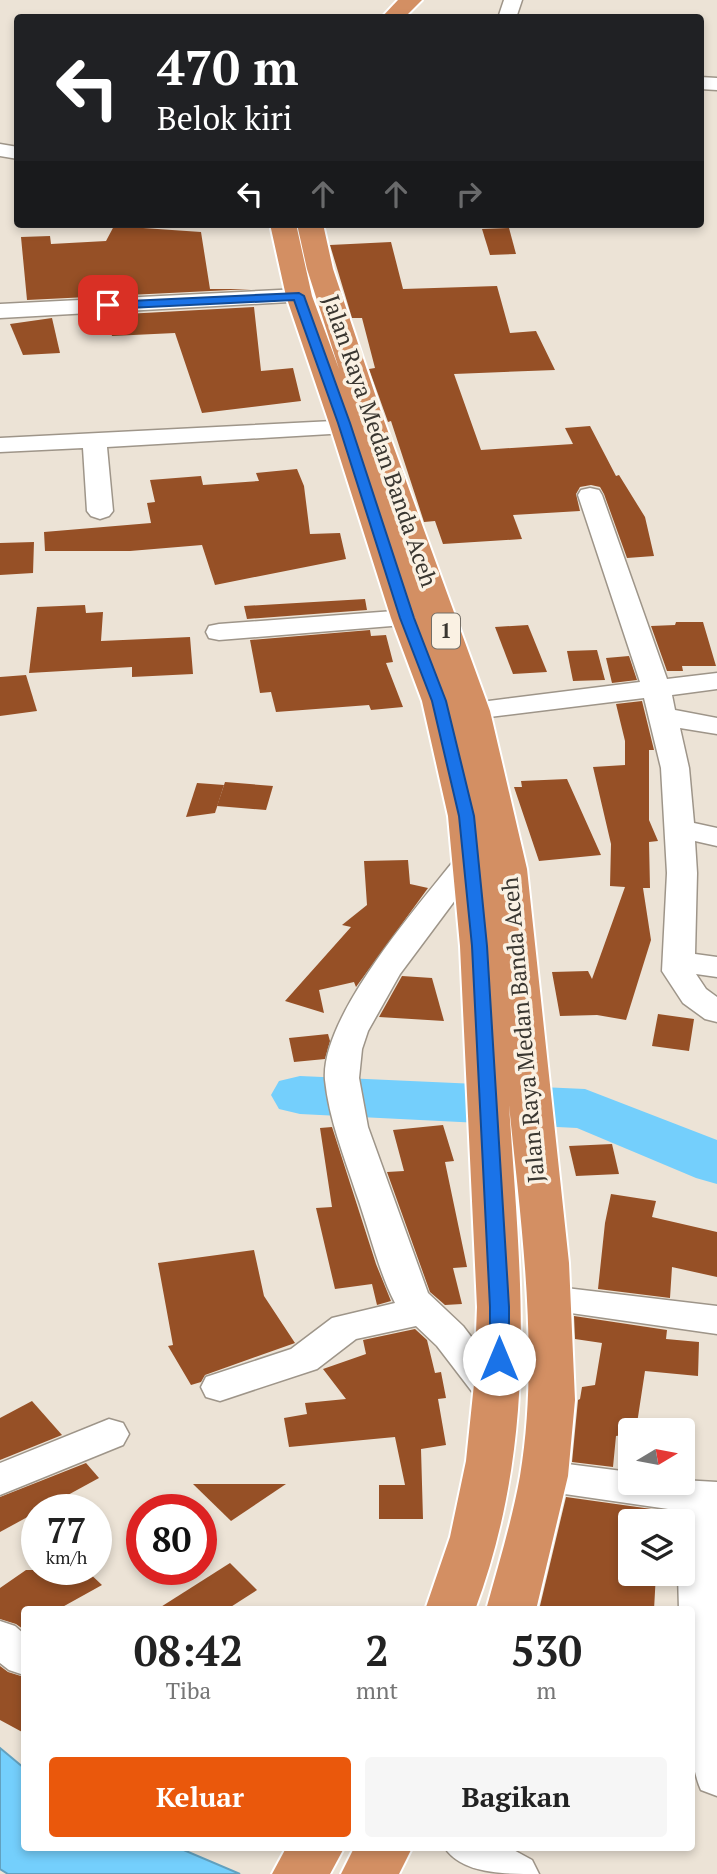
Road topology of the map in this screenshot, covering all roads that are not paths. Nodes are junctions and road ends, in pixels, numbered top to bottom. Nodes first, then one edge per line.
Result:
1 (405, 0) edge
2 (410, 0) edge
3 (431, 0) edge
4 (395, 14) edge
5 (416, 14) edge
6 (285, 228) edge
7 (310, 228) edge
8 (304, 278) junction
9 (0, 311) edge
10 (359, 427) junction
11 (94, 439) junction
12 (0, 445) edge
13 (590, 495) dead end
14 (100, 511) dead end
15 (407, 618) junction
16 (219, 632) dead end
17 (717, 681) edge
18 (656, 688) junction
19 (473, 711) junction
20 (663, 716) junction
21 (717, 726) edge
22 (476, 794) junction
23 (679, 829) junction
24 (717, 837) edge
25 (470, 860) junction
26 (677, 961) junction
27 (717, 967) edge
28 (717, 1012) edge
29 (505, 1051) junction
30 (512, 1150) junction
31 (549, 1299) junction
32 (423, 1311) junction
33 (717, 1320) edge
34 (219, 1387) dead end
35 (497, 1396) junction
36 (109, 1434) dead end
37 (544, 1476) junction
38 (0, 1480) edge
39 (706, 1497) edge
40 (451, 1606) edge
41 (512, 1606) edge
42 (709, 1632) edge
43 (0, 1638) edge
44 (21, 1656) edge
45 (717, 1777) edge
46 (314, 1851) edge
47 (382, 1851) edge
48 (474, 1851) edge
49 (300, 1874) edge
50 (369, 1874) edge
51 (516, 1874) edge

1 - 2 street
2 - 4 highway
3 - 5 highway
6 - 8 highway, Jalan Raya Medan Banda Aceh / 1
7 - 8 highway, Jalan Raya Medan Banda Aceh / 1
8 - 9 street
8 - 10 highway, Jalan Raya Medan Banda Aceh / 1
10 - 11 street
10 - 15 highway, Jalan Raya Medan Banda Aceh / 1
10 - 19 highway, Jalan Raya Medan Banda Aceh / 1
11 - 12 street
11 - 14 street
13 - 18 street
15 - 16 street
15 - 22 highway, Jalan Raya Medan Banda Aceh / 1
17 - 18 street
18 - 19 street
18 - 20 street
19 - 22 highway, Jalan Raya Medan Banda Aceh / 1
20 - 21 street
20 - 23 street
22 - 25 highway, Jalan Raya Medan Banda Aceh / 1
22 - 29 highway, Jalan Raya Medan Banda Aceh / 1
23 - 24 street
23 - 26 street
25 - 29 highway, Jalan Raya Medan Banda Aceh / 1
25 - 32 street
26 - 27 street
26 - 28 street
29 - 30 highway, Jalan Raya Medan Banda Aceh / 1
30 - 31 highway, Jalan Raya Medan Banda Aceh / 1
30 - 35 highway, Jalan Raya Medan Banda Aceh / 1
31 - 33 street
31 - 37 highway, Jalan Raya Medan Banda Aceh / 1
32 - 34 street
32 - 35 street
35 - 40 highway, Jalan Raya Medan Banda Aceh / 1
36 - 38 street
37 - 39 street
37 - 41 highway, Jalan Raya Medan Banda Aceh / 1
39 - 42 street
42 - 45 street
43 - 44 street
46 - 49 highway
47 - 50 highway
48 - 51 street

